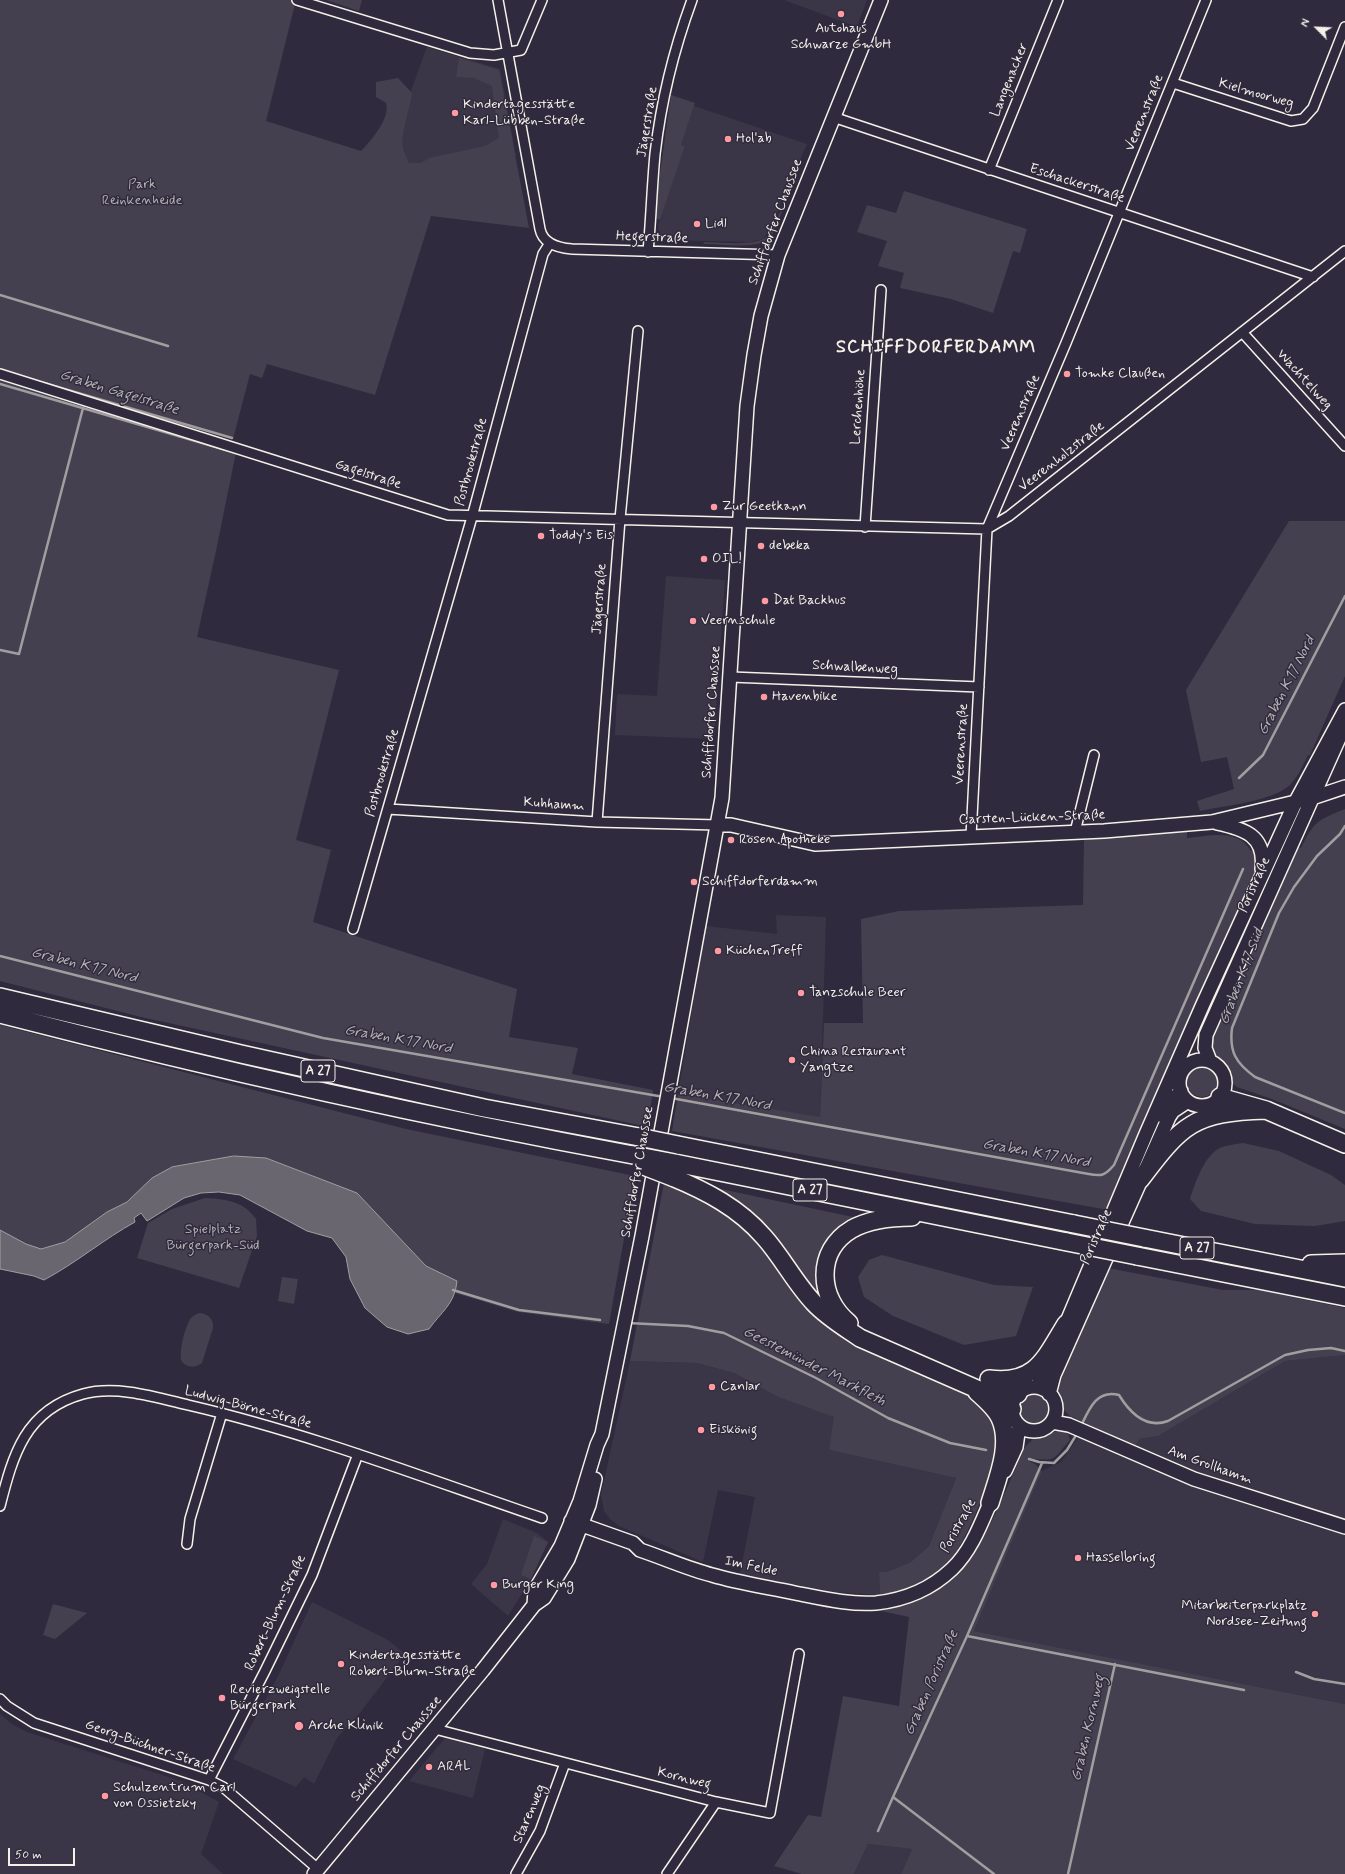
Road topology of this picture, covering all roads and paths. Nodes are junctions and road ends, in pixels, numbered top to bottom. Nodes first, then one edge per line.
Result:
1 (297, 0) edge
2 (498, 0) edge
3 (542, 0) edge
4 (692, 0) edge
5 (881, 0) edge
6 (1058, 0) edge
7 (1206, 0) edge
8 (1345, 27) edge
9 (507, 53) junction
10 (1173, 83) junction
11 (833, 117) junction
12 (989, 170) junction
13 (1119, 213) junction
14 (550, 243) junction
15 (1345, 251) edge
16 (648, 252) junction
17 (778, 255) junction
18 (1313, 277) junction
19 (881, 290) dead end
20 (638, 331) dead end
21 (1242, 332) junction
22 (0, 374) edge
23 (1345, 446) edge
24 (472, 517) junction
25 (620, 519) junction
26 (741, 523) junction
27 (865, 527) junction
28 (987, 529) junction
29 (731, 676) junction
30 (979, 687) junction
31 (1345, 710) edge
32 (1345, 725) edge
33 (1345, 745) edge
34 (1094, 755) dead end
35 (1345, 787) edge
36 (1312, 798) junction
37 (1296, 802) junction
38 (388, 809) junction
39 (597, 822) junction
40 (1212, 822) junction
41 (718, 825) junction
42 (1074, 832) junction
43 (971, 836) junction
44 (1261, 879) junction
45 (353, 929) dead end
46 (0, 996) edge
47 (1203, 1004) junction
48 (0, 1014) edge
49 (1196, 1060) junction
50 (1210, 1061) junction
51 (1223, 1091) junction
52 (1184, 1096) junction
53 (1266, 1110) junction
54 (1146, 1134) junction
55 (1345, 1138) edge
56 (1345, 1144) edge
57 (674, 1170) junction
58 (1140, 1180) junction
59 (944, 1217) junction
60 (1250, 1259) junction
61 (1345, 1262) edge
62 (1345, 1278) edge
63 (1345, 1297) edge
64 (1066, 1324) junction
65 (967, 1381) junction
66 (1037, 1387) junction
67 (1049, 1394) junction
68 (1015, 1402) junction
69 (222, 1413) junction
70 (1053, 1418) junction
71 (1024, 1428) junction
72 (358, 1454) junction
73 (990, 1503) junction
74 (0, 1506) edge
75 (542, 1518) dead end
76 (575, 1526) junction
77 (1345, 1527) edge
78 (187, 1544) dead end
79 (859, 1603) joint
80 (798, 1654) dead end
81 (0, 1699) edge
82 (435, 1729) junction
83 (565, 1763) junction
84 (209, 1780) junction
85 (716, 1802) junction
86 (316, 1872) edge
87 (516, 1874) edge
88 (667, 1874) edge

1 - 9 street
2 - 9 street
3 - 9 street
4 - 16 street, Jägerstraße
5 - 11 main road, Schiffdorfer Chaussee
6 - 12 street, Langenacker
7 - 10 street, Veerenstraße
8 - 10 street, Kielmoorweg
9 - 14 street
10 - 13 street, Veerenstraße
11 - 12 street, Eschackerstraße
11 - 17 main road, Schiffdorfer Chaussee
12 - 13 street, Eschackerstraße
13 - 18 street, Eschackerstraße
13 - 28 street, Veerenstraße
14 - 16 street, Hegerstraße
14 - 24 street, Postbrookstraße
15 - 18 street, Veerenholzstraße
16 - 17 street, Hegerstraße
17 - 26 main road, Schiffdorfer Chaussee
18 - 21 street, Veerenholzstraße
19 - 27 street, Lerchenhöhe
20 - 25 street, Jägerstraße
21 - 23 street, Wachtelweg
21 - 28 street, Veerenholzstraße
22 - 24 street, Gagelstraße
24 - 25 street, Gagelstraße
24 - 38 street, Postbrookstraße
25 - 26 street, Gagelstraße
25 - 39 street, Jägerstraße
26 - 27 street
26 - 29 main road, Schiffdorfer Chaussee
27 - 28 street
28 - 30 street, Veerenstraße
29 - 30 street, Schwalbenweg
29 - 41 main road, Schiffdorfer Chaussee
30 - 43 street, Veerenstraße
31 - 37 main road, Poristraße
32 - 33 main road
32 - 36 main road, Poristraße
34 - 42 street
35 - 36 main road, Carsten-Lücken-Straße
36 - 37 main road, Carsten-Lücken-Straße
36 - 50 main road, Poristraße
37 - 40 main road, Carsten-Lücken-Straße
37 - 44 main road, Poristraße
38 - 39 street, Kuhhamm
38 - 45 street, Postbrookstraße
39 - 41 street, Kuhhamm
40 - 42 main road, Carsten-Lücken-Straße
40 - 44 main road
41 - 43 main road, Carsten-Lücken-Straße
41 - 76 main road, Schiffdorfer Chaussee
42 - 43 main road, Carsten-Lücken-Straße
44 - 47 main road, Poristraße
46 - 60 highway, A 27, bridge
47 - 49 main road, Poristraße
47 - 54 main road, Poristraße
48 - 57 highway, A 27, bridge
49 - 50 main road
49 - 52 main road
50 - 51 main road
51 - 52 main road
51 - 53 highway
51 - 55 highway
52 - 54 main road, Poristraße
52 - 58 main road, Poristraße
53 - 56 highway
53 - 58 highway
54 - 64 main road, Poristraße
57 - 59 highway, A 27
57 - 65 highway
58 - 67 main road, Poristraße
59 - 63 highway, A 27, bridge
59 - 65 highway
60 - 61 highway
60 - 62 highway, A 27
64 - 65 highway
64 - 66 main road, Poristraße
65 - 68 highway
65 - 73 highway
66 - 67 main road
66 - 68 main road
67 - 70 main road
68 - 71 main road
69 - 72 street, Ludwig-Börne-Straße
69 - 74 street, Ludwig-Börne-Straße
69 - 78 street
70 - 71 main road
70 - 77 main road, Am Grollhamm
71 - 73 main road, Poristraße
72 - 75 street, Ludwig-Börne-Straße
72 - 84 street, Robert-Blum-Straße
73 - 79 main road, Poristraße
76 - 79 main road, Im Felde
76 - 82 main road, Schiffdorfer Chaussee
80 - 85 street, Kornweg
81 - 84 street, Georg-Büchner-Straße
82 - 83 street, Kornweg
82 - 86 main road, Schiffdorfer Chaussee
83 - 85 street, Kornweg
83 - 87 street, Starenweg
84 - 86 street, Georg-Büchner-Straße
85 - 88 street

